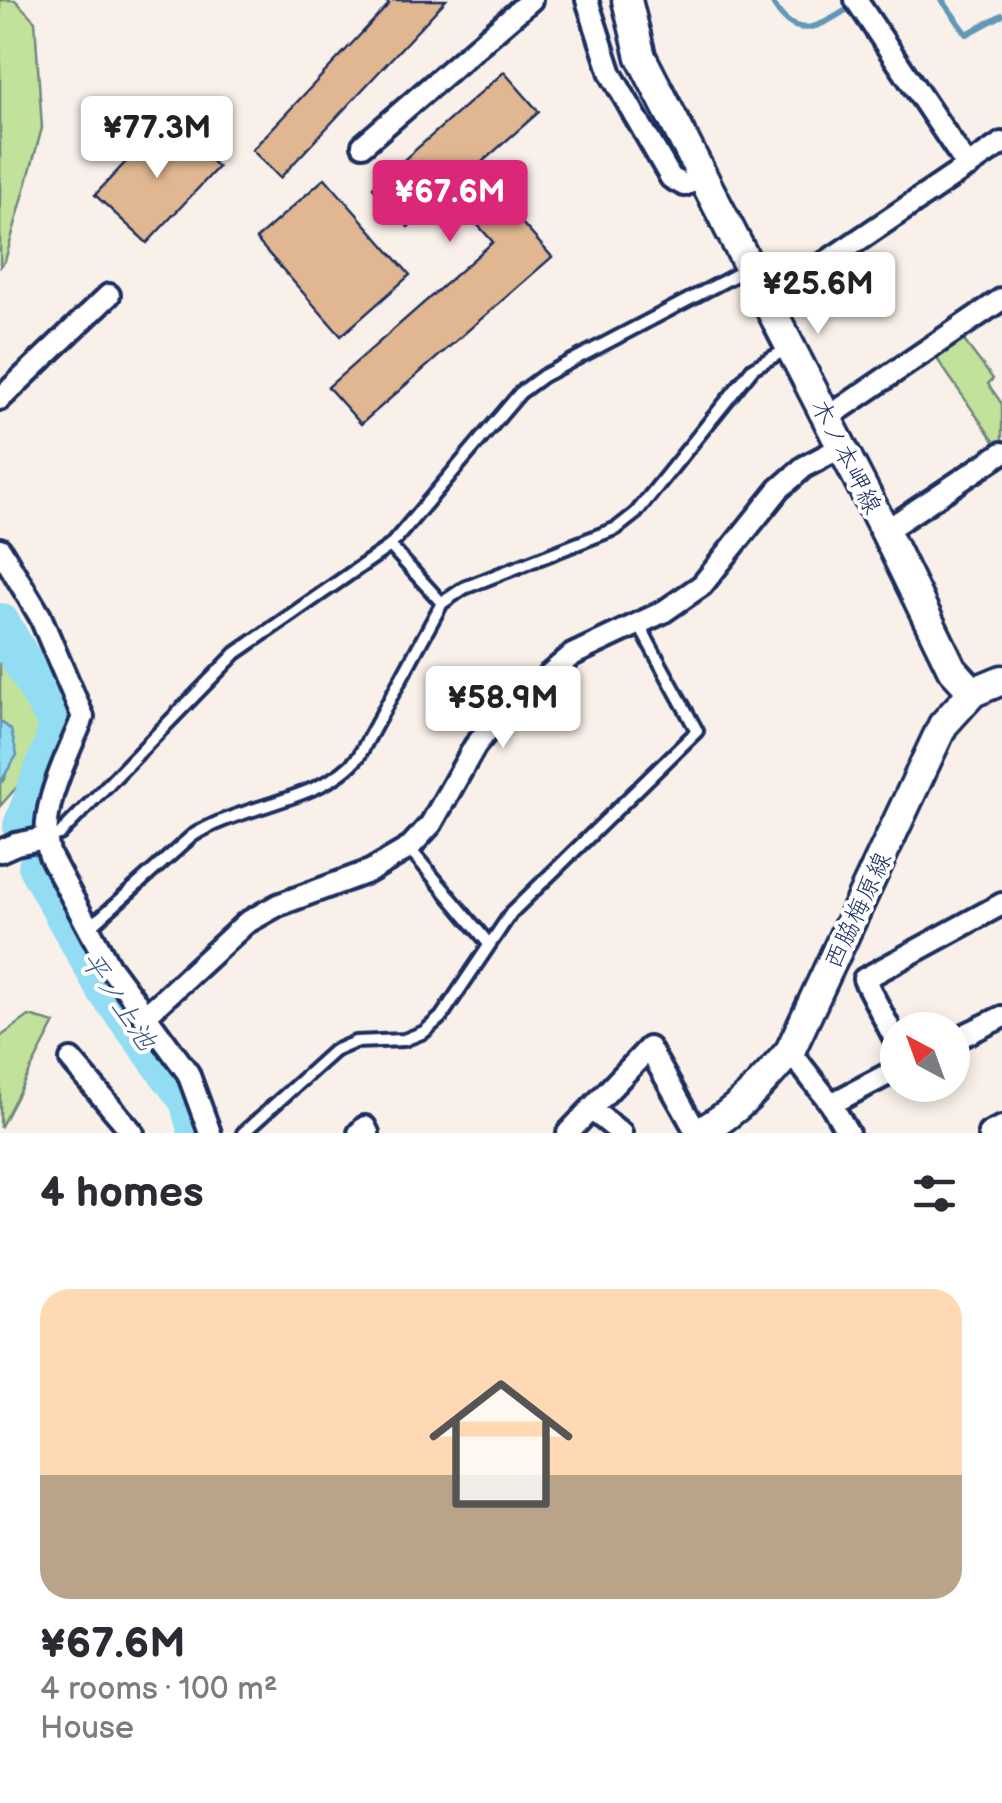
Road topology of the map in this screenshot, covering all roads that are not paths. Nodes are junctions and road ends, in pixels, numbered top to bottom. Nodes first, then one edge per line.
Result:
1 (531, 0) edge
2 (587, 0) edge
3 (627, 0) edge
4 (856, 0) edge
5 (1002, 143) edge
6 (363, 145) dead end
7 (968, 167) junction
8 (704, 177) junction
9 (750, 268) junction
10 (109, 295) dead end
11 (1002, 299) edge
12 (767, 302) junction
13 (790, 347) junction
14 (0, 400) edge
15 (826, 418) junction
16 (842, 448) junction
17 (1002, 453) edge
18 (885, 531) junction
19 (390, 546) junction
20 (0, 549) edge
21 (442, 603) junction
22 (638, 622) junction
23 (1002, 680) edge
24 (973, 692) junction
25 (44, 838) junction
26 (409, 848) junction
27 (0, 851) edge
28 (1002, 904) edge
29 (90, 927) junction
30 (490, 944) junction
31 (881, 1012) edge
32 (144, 1016) junction
33 (1002, 1016) edge
34 (970, 1032) edge
35 (790, 1051) junction
36 (71, 1060) dead end
37 (880, 1078) edge
38 (831, 1104) junction
39 (591, 1109) junction
40 (1002, 1127) edge
41 (133, 1133) edge
42 (210, 1133) edge
43 (243, 1133) edge
44 (359, 1133) edge
45 (368, 1133) edge
46 (568, 1133) edge
47 (621, 1133) edge
48 (698, 1133) edge
49 (848, 1133) edge
50 (990, 1133) edge

1 - 6 street
2 - 8 street
3 - 8 main road, 木ノ本岬線
4 - 7 street
5 - 7 street
7 - 12 street
8 - 9 main road, 木ノ本岬線
9 - 12 main road, 木ノ本岬線
9 - 19 lane
10 - 14 street
11 - 15 street
12 - 13 main road, 木ノ本岬線
13 - 15 main road, 木ノ本岬線
13 - 21 lane
15 - 16 main road, 木ノ本岬線
16 - 18 main road, 木ノ本岬線
16 - 22 street
17 - 18 street
18 - 24 main road, 木ノ本岬線
19 - 21 lane
19 - 25 lane
20 - 25 street
21 - 29 lane
22 - 26 street
22 - 30 lane
23 - 24 main road, 西脇梅原線
24 - 35 main road, 西脇梅原線
25 - 27 street
25 - 29 street
26 - 30 lane
26 - 32 street
28 - 31 street
29 - 32 street
30 - 43 lane
32 - 42 street
33 - 34 street
35 - 38 street
35 - 48 main road, 西脇梅原線
36 - 41 street
37 - 38 street
38 - 49 street
39 - 46 street
39 - 47 street
39 - 48 street
40 - 50 street
44 - 45 street

